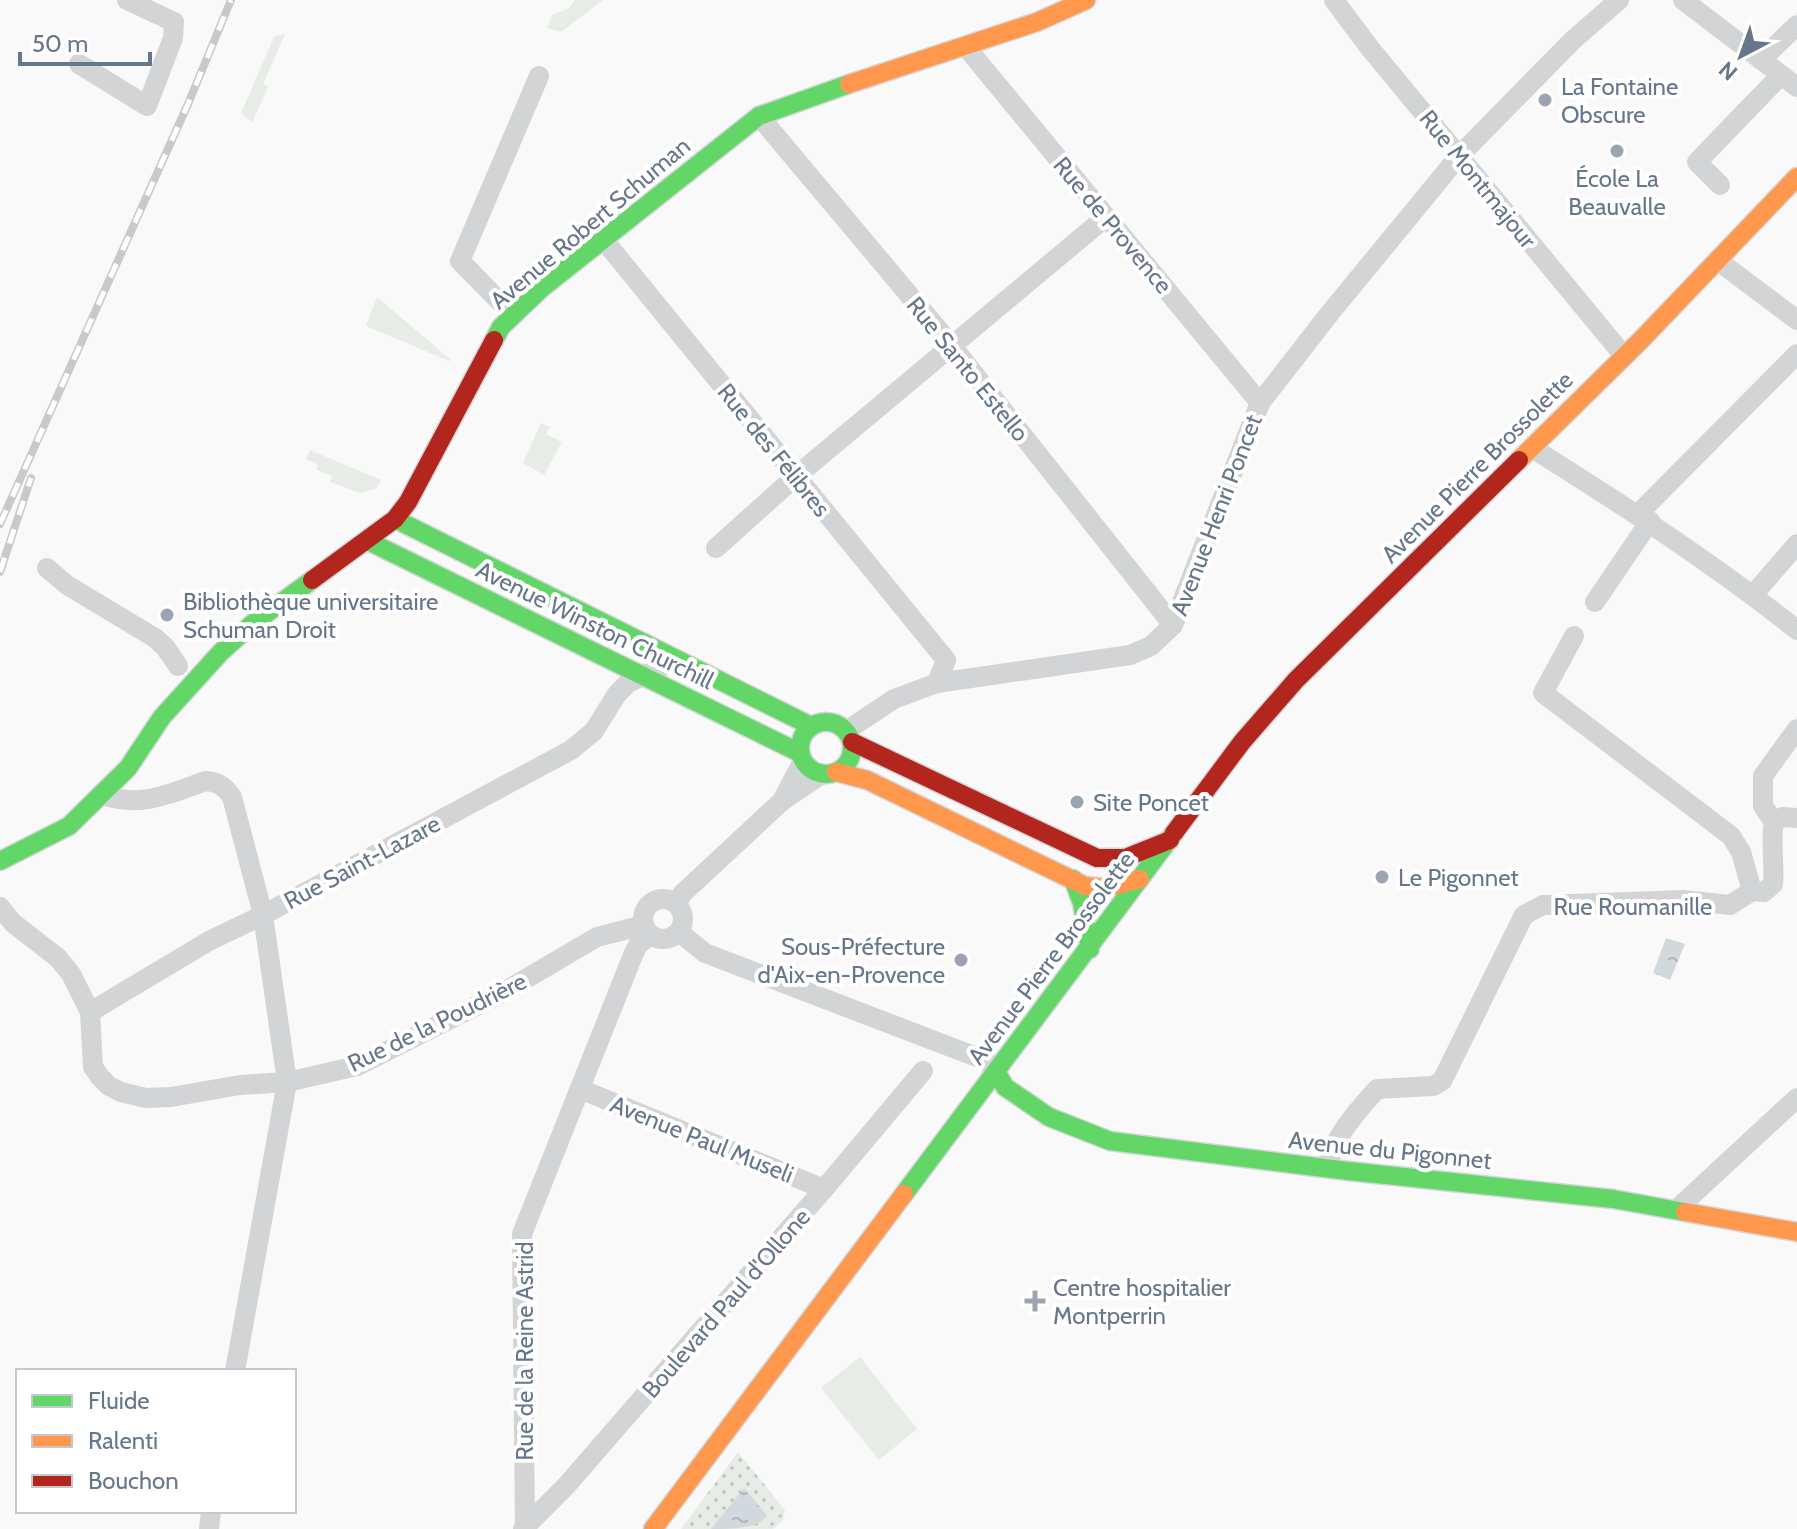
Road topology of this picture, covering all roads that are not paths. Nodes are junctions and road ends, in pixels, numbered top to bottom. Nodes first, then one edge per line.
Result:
1 (127, 0) edge
2 (1086, 0) edge
3 (1334, 0) edge
4 (1683, 0) edge
5 (1607, 4) edge
6 (1797, 25) edge
7 (966, 47) junction
8 (1761, 60) junction
9 (79, 64) dead end
10 (539, 76) dead end
11 (1789, 81) edge
12 (759, 116) junction
13 (1459, 156) junction
14 (1797, 177) edge
15 (1720, 185) dead end
16 (1106, 217) junction
17 (603, 239) junction
18 (1717, 260) junction
19 (513, 315) junction
20 (1797, 320) edge
21 (952, 346) junction
22 (1797, 354) edge
23 (1624, 356) junction
24 (1260, 403) junction
25 (1532, 448) junction
26 (795, 477) junction
27 (1644, 518) junction
28 (395, 519) junction
29 (368, 541) junction
30 (1797, 544) edge
31 (716, 548) dead end
32 (47, 568) dead end
33 (1753, 595) junction
34 (1595, 602) dead end
35 (1173, 625) junction
36 (1797, 630) edge
37 (1574, 636) dead end
38 (607, 657) junction
39 (677, 659) junction
40 (946, 660) junction
41 (178, 666) dead end
42 (642, 675) junction
43 (978, 678) junction
44 (937, 683) junction
45 (617, 694) junction
46 (811, 726) junction
47 (1797, 729) edge
48 (849, 737) junction
49 (801, 757) junction
50 (829, 773) junction
51 (102, 795) junction
52 (782, 801) junction
53 (1797, 818) edge
54 (1774, 822) junction
55 (1170, 840) junction
56 (1097, 858) junction
57 (0, 861) edge
58 (1073, 879) junction
59 (1140, 879) junction
60 (1113, 888) junction
61 (1752, 891) junction
62 (676, 903) junction
63 (0, 907) edge
64 (263, 915) junction
65 (1111, 919) junction
66 (647, 930) junction
67 (679, 932) junction
68 (1090, 949) junction
69 (90, 1012) junction
70 (923, 1071) dead end
71 (997, 1073) junction
72 (287, 1082) junction
73 (580, 1089) junction
74 (1797, 1098) edge
75 (1326, 1168) junction
76 (824, 1189) junction
77 (1677, 1209) junction
78 (1797, 1232) edge
79 (235, 1369) edge
80 (524, 1528) edge
81 (653, 1529) edge

1 - 9 street
2 - 7 street, Avenue Robert Schuman
3 - 13 street, Rue Montmajour
4 - 8 street
5 - 13 street, Avenue Henri Poncet
6 - 8 street
7 - 12 street, Avenue Robert Schuman
7 - 16 street, Rue de Provence
8 - 11 street
10 - 19 street
11 - 15 street
12 - 17 street, Avenue Robert Schuman
12 - 21 street, Rue Santo Estello
13 - 23 street, Rue Montmajour
13 - 24 street, Avenue Henri Poncet
14 - 18 street, Avenue Pierre Brossolette
16 - 21 street
16 - 24 street, Rue de Provence
17 - 19 street, Avenue Robert Schuman
17 - 26 street, Rue des Félibres
18 - 20 street
18 - 23 street, Avenue Pierre Brossolette
19 - 28 street, Avenue Robert Schuman
21 - 26 street
21 - 35 street, Rue Santo Estello
22 - 27 street
23 - 25 street, Avenue Pierre Brossolette
24 - 35 street, Avenue Henri Poncet
25 - 27 street
25 - 55 street, Avenue Pierre Brossolette
26 - 31 street
26 - 40 street, Rue des Félibres
27 - 33 street
27 - 34 street
28 - 29 street, Avenue Robert Schuman
28 - 39 street, Avenue Winston Churchill
29 - 38 street, Avenue Winston Churchill
29 - 51 street, Avenue Robert Schuman
30 - 33 street
32 - 41 street
33 - 36 street
35 - 43 street, Avenue Henri Poncet
37 - 61 street
38 - 42 street, Avenue Winston Churchill
38 - 45 street
39 - 42 street, Rue Saint-Lazare
39 - 46 street, Avenue Winston Churchill
40 - 43 street, Rue des Félibres
40 - 44 street
42 - 45 street, Rue Saint-Lazare
42 - 49 street, Avenue Winston Churchill
43 - 44 street, Avenue Henri Poncet
44 - 48 street, Avenue Henri Poncet
45 - 64 street, Rue Saint-Lazare
46 - 48 street
46 - 49 street
47 - 54 street
48 - 50 street
48 - 56 street
49 - 50 street
49 - 52 street
50 - 52 street
50 - 58 street
51 - 57 street, Avenue Robert Schuman
51 - 64 street
52 - 62 street
53 - 54 street
54 - 61 street, Rue Roumanille
55 - 56 street
55 - 59 street, Avenue Pierre Brossolette
56 - 60 street
58 - 60 street
58 - 68 street
59 - 60 street
59 - 65 street, Avenue Pierre Brossolette
60 - 65 street
61 - 75 street, Rue Roumanille
62 - 66 street
62 - 67 street
63 - 69 street, Rue de la Poudrière
64 - 69 street, Rue Saint-Lazare
64 - 72 street
65 - 68 street, Avenue Pierre Brossolette
66 - 67 street
66 - 72 street, Rue de la Poudrière
66 - 73 street, Rue de la Reine Astrid
67 - 71 street
68 - 71 street, Avenue Pierre Brossolette
69 - 72 street, Rue de la Poudrière
70 - 76 street, Boulevard Paul d'Ollone
71 - 75 street, Avenue du Pigonnet
71 - 81 street, Avenue Pierre Brossolette
72 - 79 street
73 - 76 street, Avenue Paul Museli
73 - 80 street, Rue de la Reine Astrid
74 - 77 street
75 - 77 street, Avenue du Pigonnet
76 - 80 street, Boulevard Paul d'Ollone
77 - 78 street, Avenue du Pigonnet

